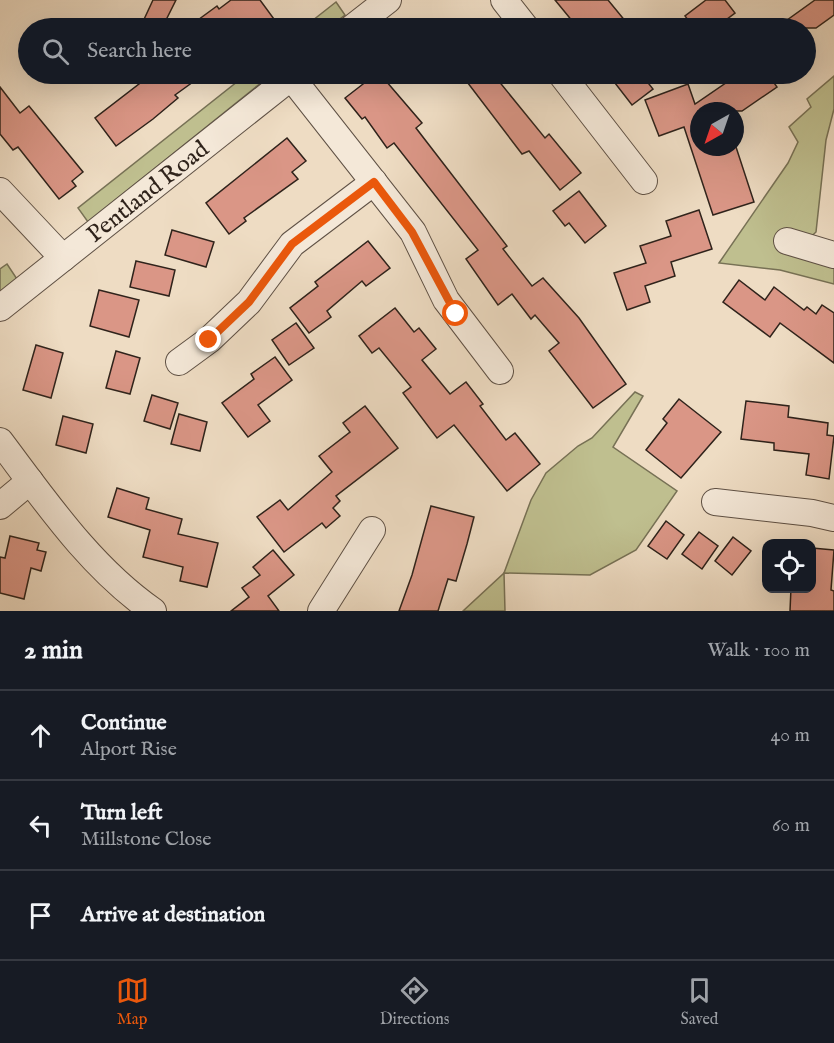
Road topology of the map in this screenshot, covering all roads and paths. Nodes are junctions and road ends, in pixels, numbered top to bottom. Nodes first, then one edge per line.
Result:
1 (388, 0) edge
2 (504, 0) edge
3 (365, 18) edge
4 (518, 18) edge
5 (282, 84) edge
6 (300, 84) edge
7 (569, 84) edge
8 (644, 181) dead end
9 (374, 182) junction
10 (0, 191) edge
11 (787, 241) dead end
12 (834, 255) edge
13 (63, 258) junction
14 (0, 308) edge
15 (179, 362) dead end
16 (500, 371) dead end
17 (0, 441) edge
18 (30, 481) junction
19 (715, 502) dead end
20 (0, 506) edge
21 (834, 518) edge
22 (372, 530) dead end
23 (153, 611) edge
24 (321, 611) edge

1 - 3 street
2 - 4 street
5 - 13 street, Pentland Road
6 - 9 street
7 - 8 street
9 - 15 street
9 - 16 street
10 - 13 street
11 - 12 street
13 - 14 street, Pentland Road
17 - 18 street
18 - 20 street
18 - 23 street
19 - 21 street
22 - 24 street

